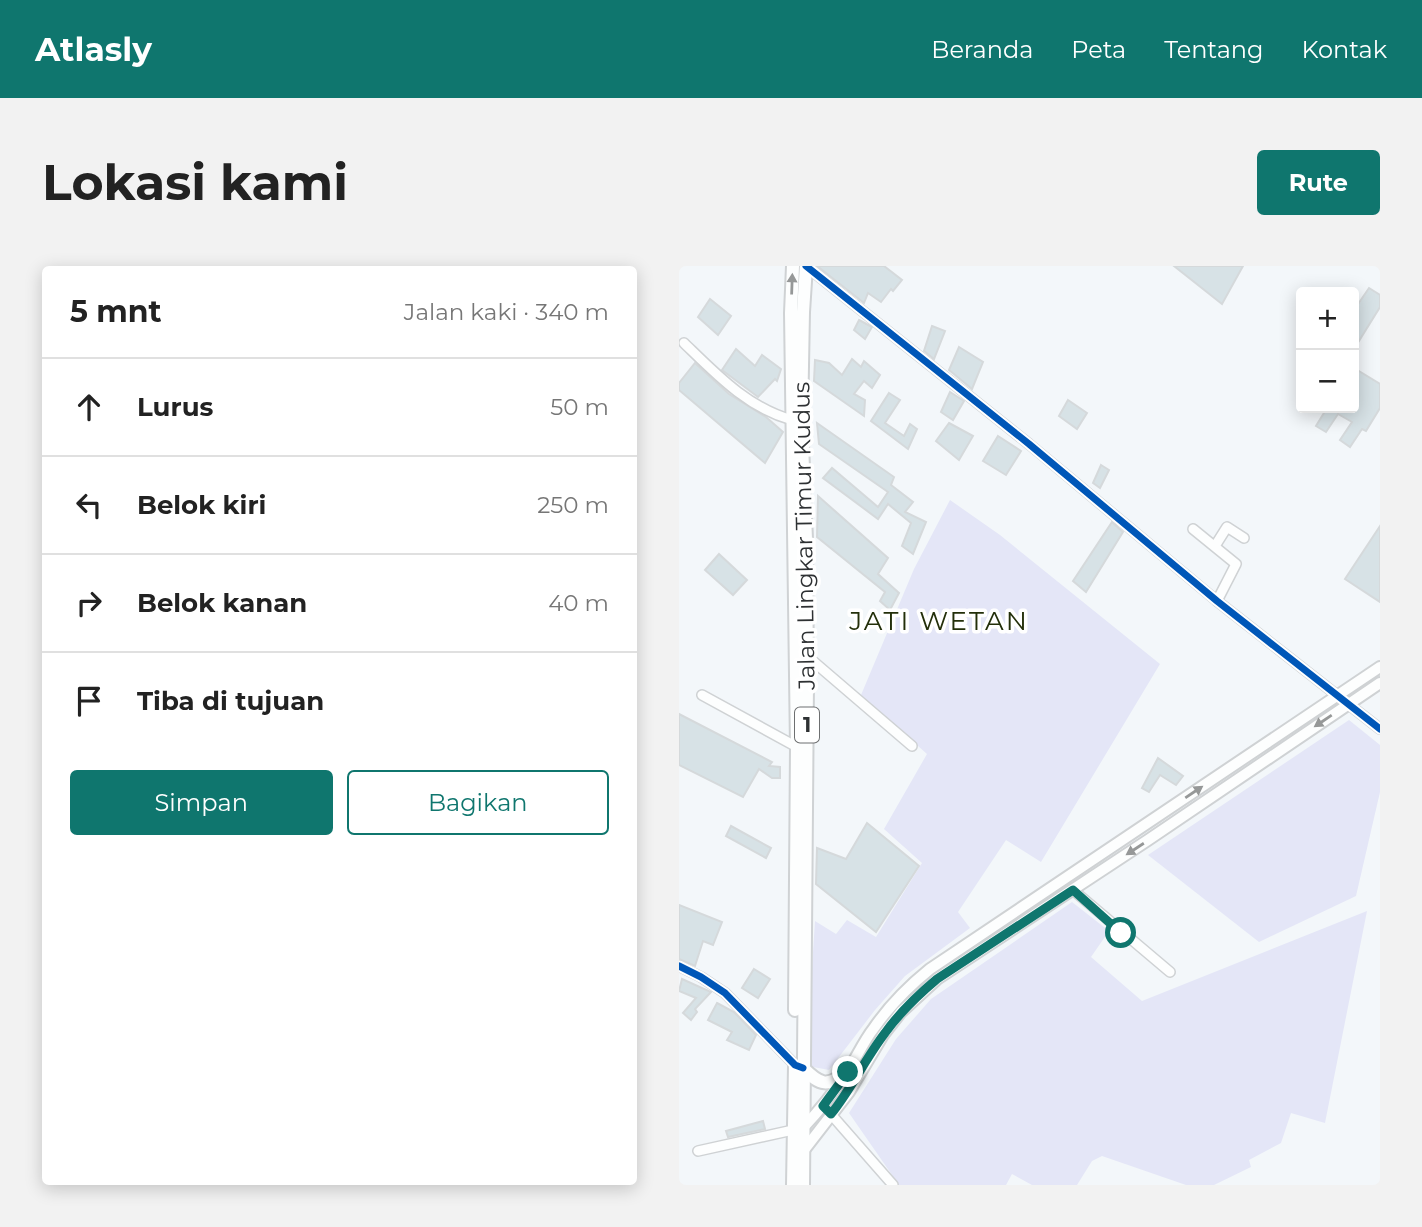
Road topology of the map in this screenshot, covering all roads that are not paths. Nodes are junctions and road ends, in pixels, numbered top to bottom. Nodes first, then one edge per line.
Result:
1 (793, 266) edge
2 (806, 266) edge
3 (684, 343) dead end
4 (792, 419) junction
5 (1193, 530) dead end
6 (1244, 538) dead end
7 (1215, 546) junction
8 (1217, 601) junction
9 (807, 656) junction
10 (1380, 667) edge
11 (1380, 683) edge
12 (702, 695) dead end
13 (1338, 695) junction
14 (1349, 704) junction
15 (1380, 729) edge
16 (912, 746) dead end
17 (797, 747) junction
18 (1073, 890) junction
19 (679, 966) edge
20 (1170, 972) dead end
21 (799, 1067) junction
22 (848, 1072) junction
23 (827, 1110) junction
24 (797, 1130) junction
25 (698, 1151) dead end
26 (798, 1154) junction
27 (793, 1185) edge
28 (803, 1185) edge
29 (893, 1185) edge

4 -> 1 highway, Jalan Lingkar Timur Kudus / 1
2 - 8 street
2 - 9 highway, Jalan Lingkar Timur Kudus / 1
3 - 4 street
4 - 17 highway, Jalan Lingkar Timur Kudus / 1
5 - 7 street
6 - 7 street
7 - 8 street
8 - 13 street
9 - 16 street
9 - 21 highway, Jalan Lingkar Timur Kudus / 1
10 - 13 main road
11 - 14 main road
12 - 17 street
13 - 14 street
22 -> 13 main road
14 - 15 street
14 -> 18 main road
17 - 21 highway, Jalan Lingkar Timur Kudus / 1
18 - 20 street
18 - 23 main road
19 - 21 street
21 - 22 highway
21 - 24 highway, Jalan Lingkar Timur Kudus / 1
22 - 23 main road
23 - 24 main road
23 - 26 main road
23 - 29 street
24 - 25 street
24 - 26 highway, Jalan Lingkar Timur Kudus / 1
26 - 27 highway, Jalan Lingkar Timur Kudus / 1
26 - 28 highway, Jalan Lingkar Timur Kudus / 1

